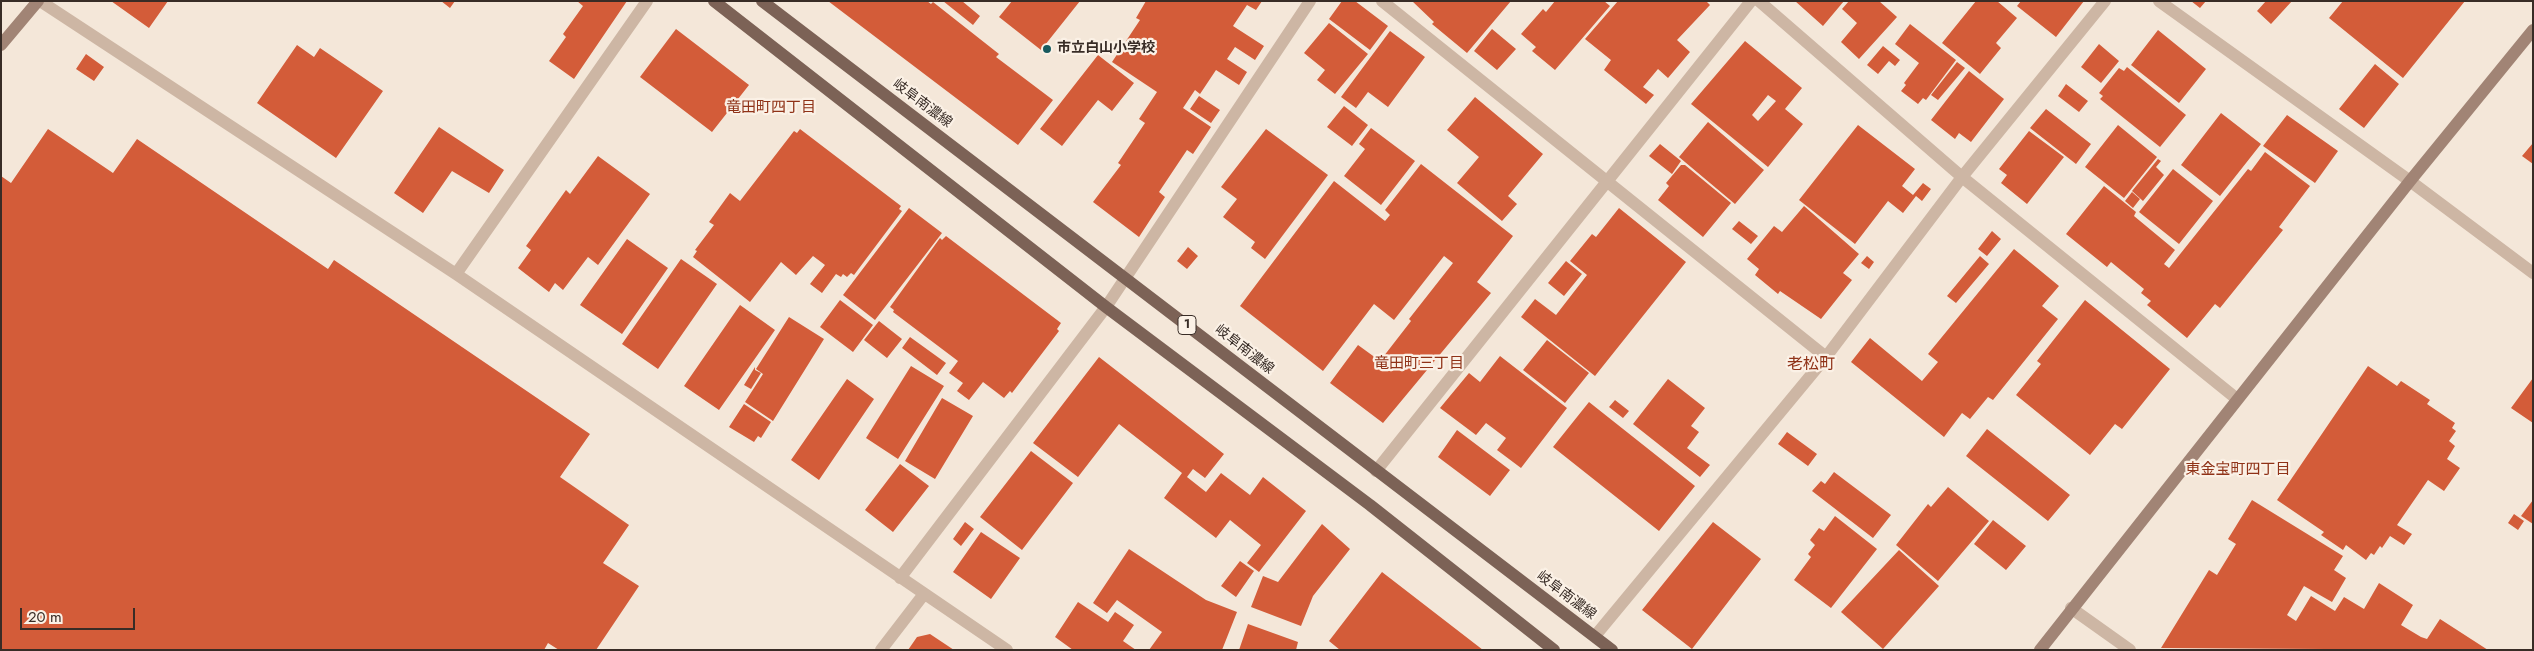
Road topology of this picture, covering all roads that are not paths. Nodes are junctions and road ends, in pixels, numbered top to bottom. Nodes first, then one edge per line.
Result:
1 (39, 1) edge
2 (646, 1) edge
3 (714, 1) edge
4 (762, 1) edge
5 (1310, 1) edge
6 (1382, 1) edge
7 (1751, 1) edge
8 (1760, 1) edge
9 (2105, 1) edge
10 (2159, 1) edge
11 (2533, 30) edge
12 (1, 45) edge
13 (1962, 177) junction
14 (1607, 181) junction
15 (2410, 181) junction
16 (2533, 273) edge
17 (456, 274) junction
18 (1126, 278) junction
19 (1106, 307) junction
20 (1826, 357) junction
21 (2237, 399) junction
22 (1376, 471) junction
23 (900, 578) junction
24 (924, 594) junction
25 (2071, 608) junction
26 (1595, 636) junction
27 (881, 650) edge
28 (1007, 650) edge
29 (1554, 650) edge
30 (1612, 650) edge
31 (2040, 650) edge
32 (2130, 650) edge

1 - 12 street
1 - 17 street
2 - 17 street
3 - 19 main road
4 - 18 main road, 岐阜南濃線 / 1
5 - 18 street
6 - 14 street
7 - 14 street
8 - 13 street
9 - 13 street
10 - 15 street
11 - 15 street
13 - 20 street
13 - 21 street
14 - 20 street
14 - 22 street
15 - 16 street
15 - 21 street
17 - 23 street
18 - 19 street
18 - 22 main road, 岐阜南濃線 / 1
19 - 23 street
19 - 29 main road
20 - 26 street
21 - 25 street
22 - 26 main road, 岐阜南濃線 / 1
23 - 24 street
24 - 27 street
24 - 28 street
25 - 31 street
25 - 32 street
26 - 30 main road, 岐阜南濃線 / 1

